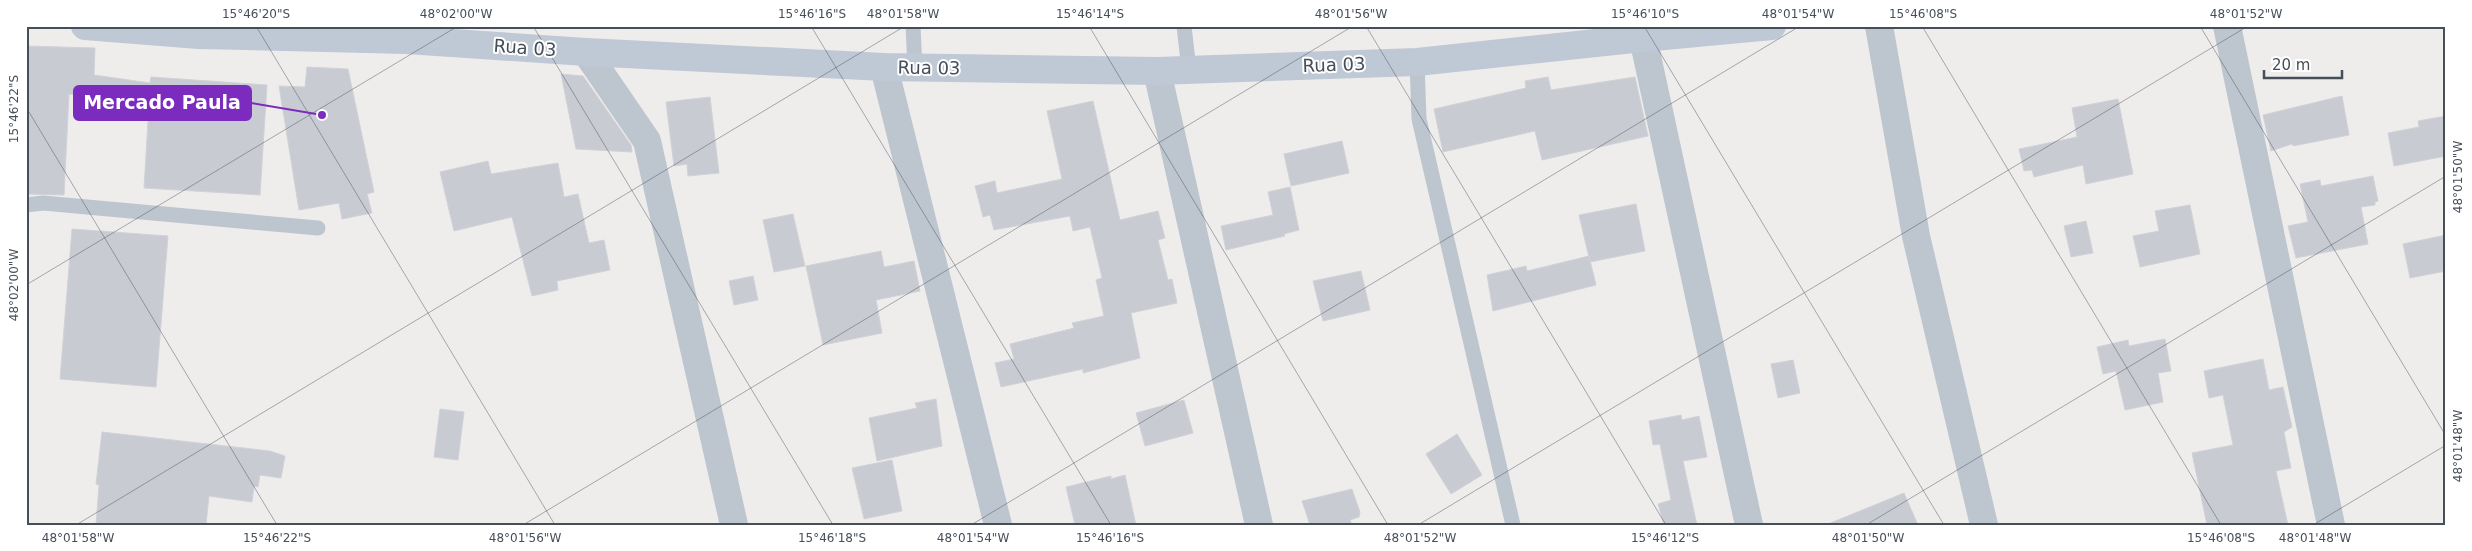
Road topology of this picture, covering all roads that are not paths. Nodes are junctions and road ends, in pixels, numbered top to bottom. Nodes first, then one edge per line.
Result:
1 (85, 26) edge
2 (913, 26) edge
3 (1184, 26) edge
4 (1879, 26) edge
5 (2227, 26) edge
6 (1762, 27) edge
7 (198, 31) edge
8 (1643, 38) junction
9 (586, 52) junction
10 (1417, 62) junction
11 (884, 68) junction
12 (915, 68) junction
13 (1189, 70) junction
14 (1157, 71) junction
15 (26, 205) edge
16 (318, 228) dead end
17 (734, 525) edge
18 (998, 525) edge
19 (1259, 525) edge
20 (1513, 525) edge
21 (1749, 525) edge
22 (1984, 525) edge
23 (2331, 525) edge

1 - 7 street, Rua 03
2 - 12 lane
3 - 13 lane
4 - 22 street
5 - 23 street
6 - 8 street, Rua 03
7 - 9 street, Rua 03
8 - 10 street, Rua 03
8 - 21 street
9 - 11 street, Rua 03
9 - 17 street
10 - 13 street, Rua 03
10 - 20 lane
11 - 12 street, Rua 03
11 - 18 street
12 - 14 street, Rua 03
13 - 14 street, Rua 03
14 - 19 street
15 - 16 lane

